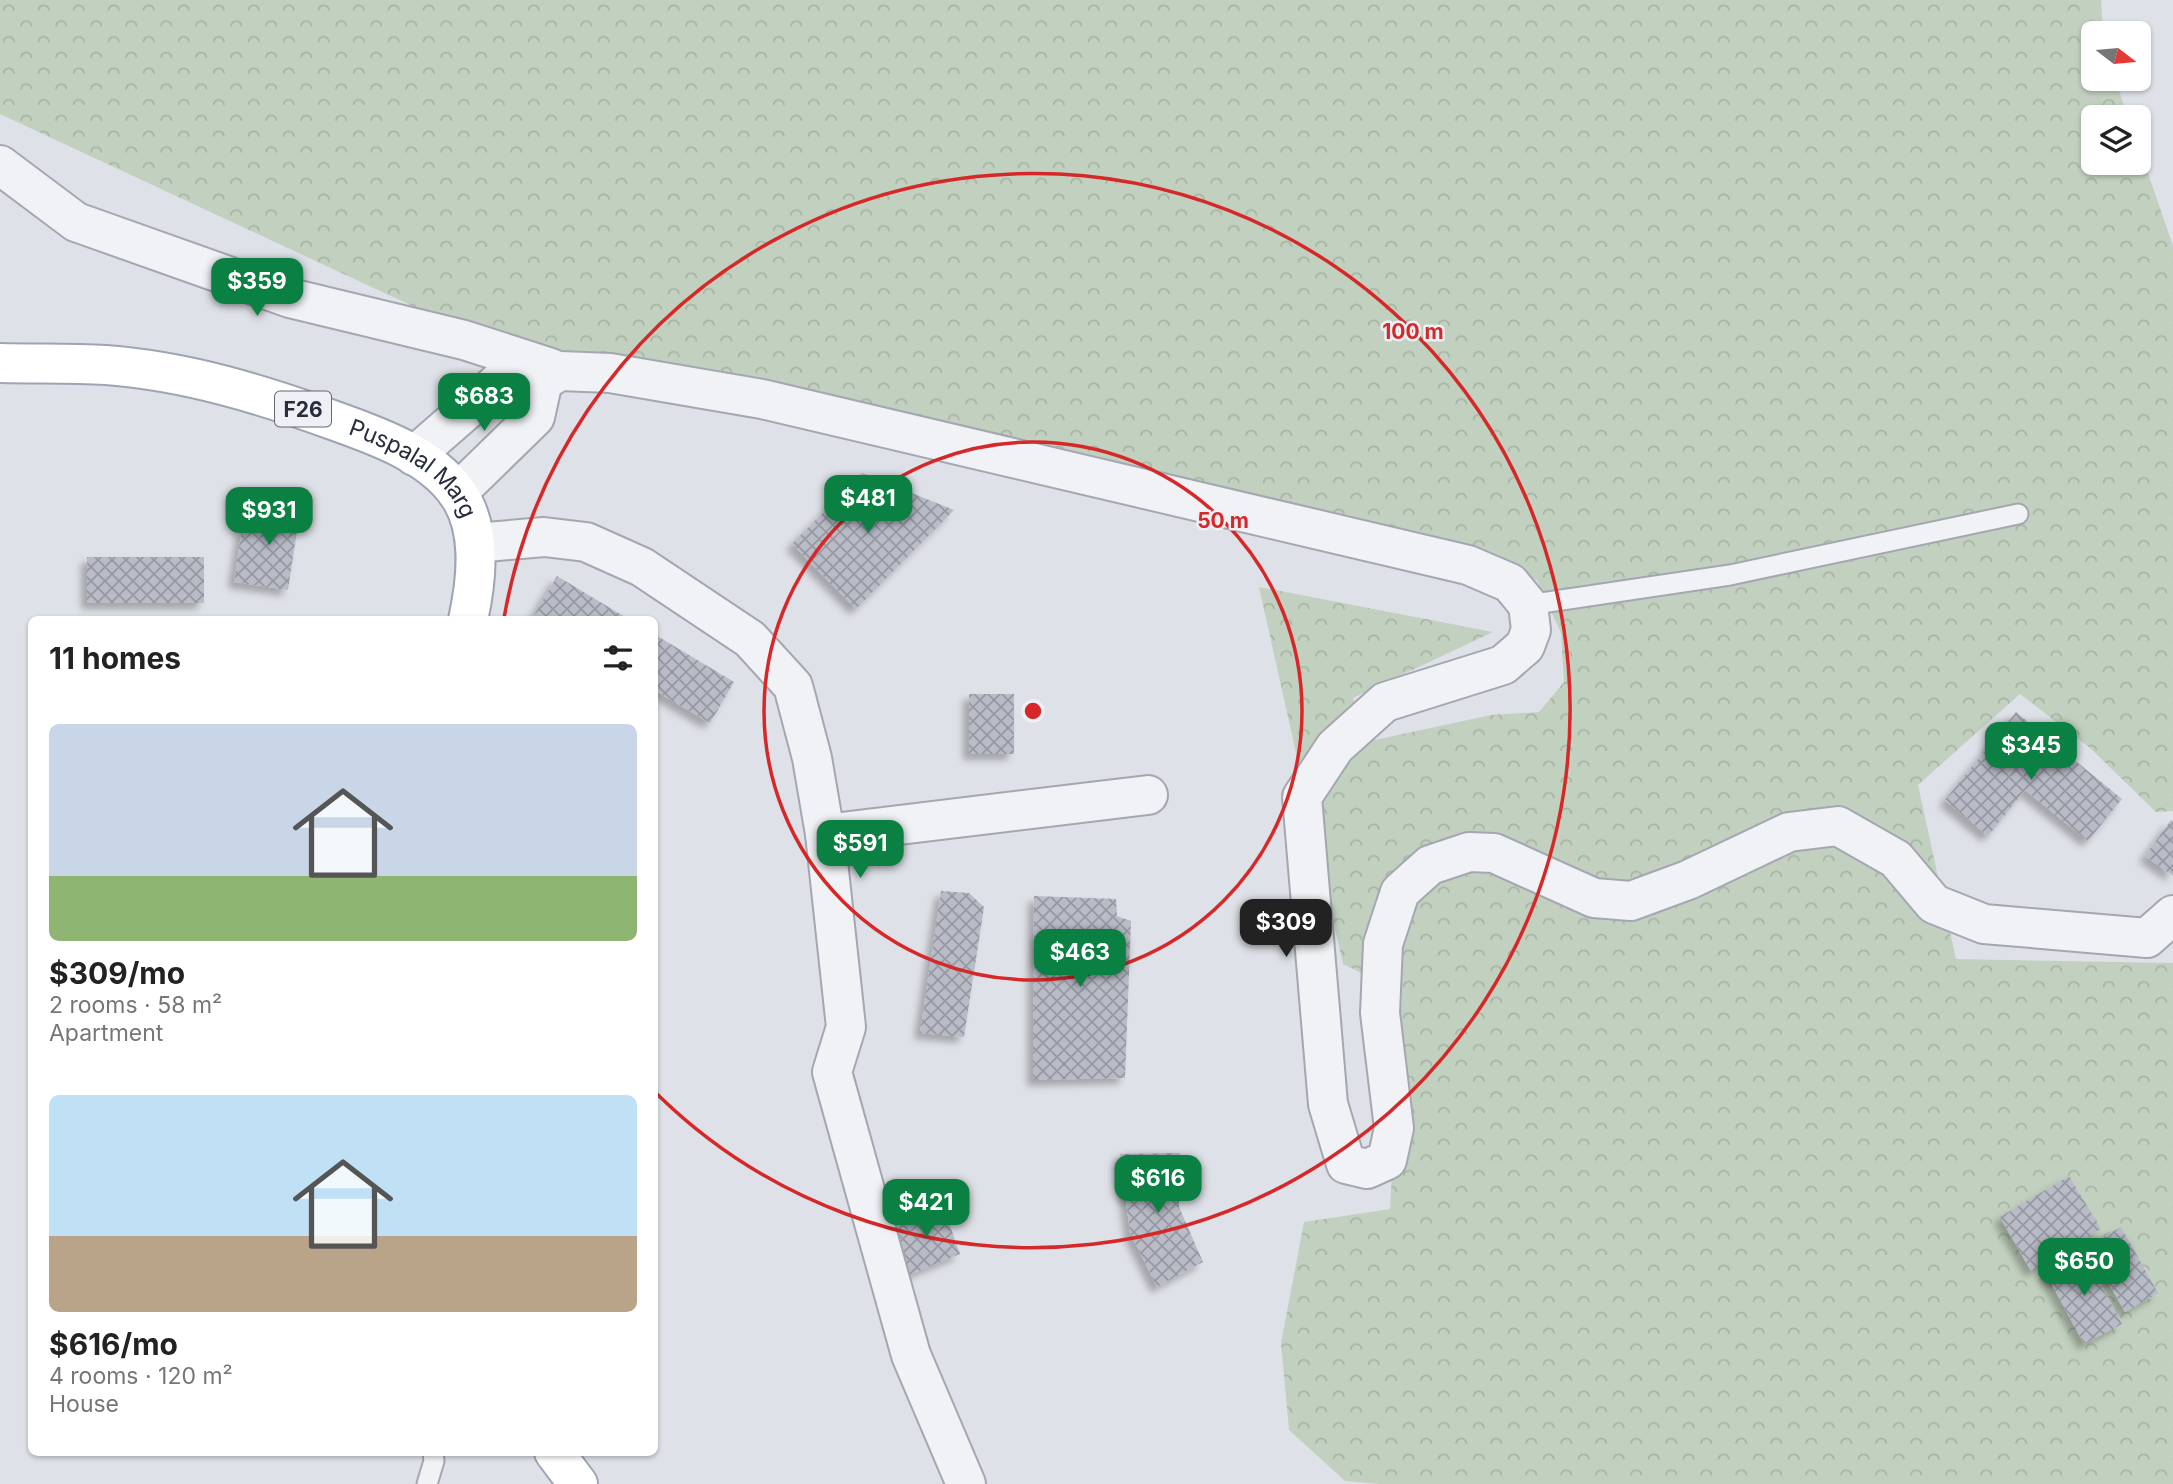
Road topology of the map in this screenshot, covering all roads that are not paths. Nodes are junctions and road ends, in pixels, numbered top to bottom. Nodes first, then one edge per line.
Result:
1 (0, 165) edge
2 (0, 363) edge
3 (552, 376) junction
4 (414, 456) junction
5 (457, 493) junction
6 (2018, 514) dead end
7 (475, 543) junction
8 (1528, 605) junction
9 (469, 616) edge
10 (1148, 795) dead end
11 (825, 834) junction
12 (2173, 915) edge
13 (433, 1456) edge
14 (557, 1456) edge
15 (427, 1484) edge
16 (578, 1484) edge
17 (966, 1484) edge

1 - 3 street
2 - 4 main road, Puspalal Marg / F26
3 - 4 street
3 - 5 street
3 - 8 street
4 - 5 main road, Puspalal Marg / F26
5 - 7 main road, Puspalal Marg / F26
6 - 8 lane
7 - 9 main road, Puspalal Marg / F26
7 - 11 street
8 - 12 street
10 - 11 street
11 - 17 street
13 - 15 lane
14 - 16 main road

